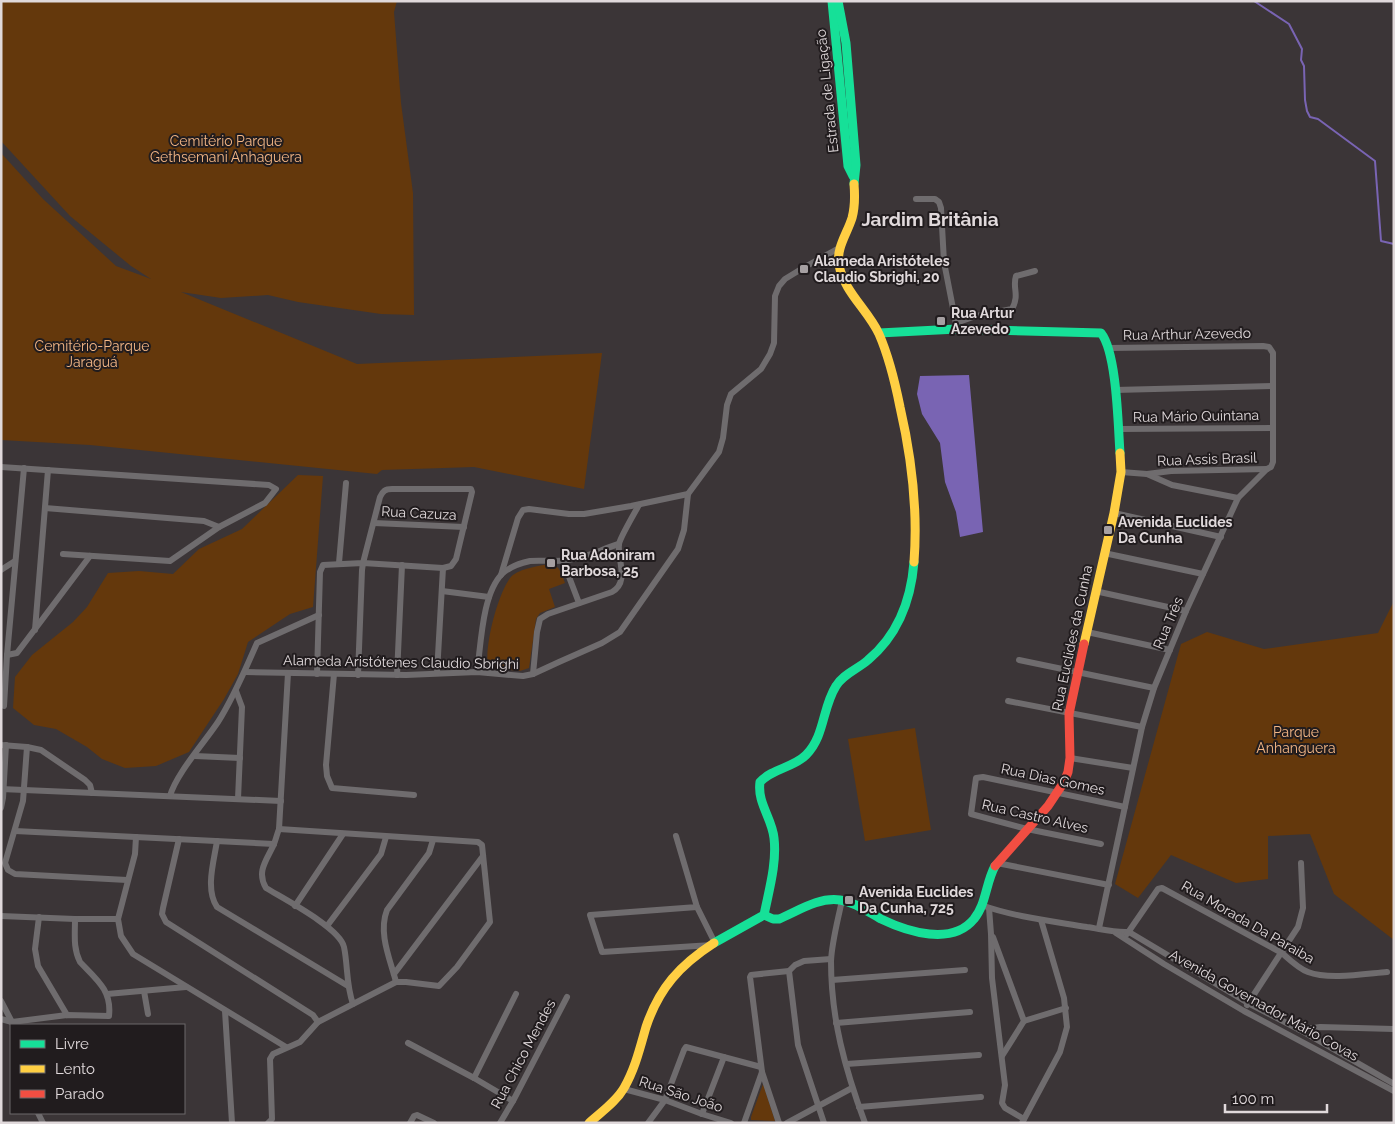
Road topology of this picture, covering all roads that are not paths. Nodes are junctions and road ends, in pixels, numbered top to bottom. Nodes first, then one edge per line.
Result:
1 (832, 1) edge
2 (838, 1) edge
3 (853, 176) junction
4 (916, 199) dead end
5 (839, 248) junction
6 (1035, 271) dead end
7 (956, 326) junction
8 (879, 333) junction
9 (1109, 348) junction
10 (1273, 386) junction
11 (1115, 390) junction
12 (1273, 428) junction
13 (1118, 429) junction
14 (1, 466) edge
15 (24, 468) junction
16 (1268, 469) junction
17 (48, 470) junction
18 (1121, 472) junction
19 (1148, 474) junction
20 (346, 483) dead end
21 (688, 494) junction
22 (1238, 498) junction
23 (639, 504) junction
24 (45, 508) junction
25 (1114, 513) junction
26 (374, 523) junction
27 (219, 527) junction
28 (464, 527) junction
29 (1220, 537) junction
30 (619, 544) junction
31 (1104, 553) junction
32 (63, 554) dead end
33 (90, 556) junction
34 (15, 561) junction
35 (563, 561) junction
36 (340, 563) junction
37 (363, 563) junction
38 (402, 565) junction
39 (443, 568) junction
40 (1, 570) edge
41 (1203, 574) junction
42 (501, 575) junction
43 (442, 591) junction
44 (1095, 591) junction
45 (489, 598) junction
46 (579, 603) junction
47 (1186, 611) junction
48 (319, 614) junction
49 (34, 630) junction
50 (1087, 632) junction
51 (1170, 650) junction
52 (7, 655) junction
53 (1019, 660) dead end
54 (245, 672) junction
55 (477, 672) junction
56 (288, 673) junction
57 (1079, 673) junction
58 (317, 674) junction
59 (334, 674) junction
60 (437, 674) junction
61 (533, 674) junction
62 (358, 675) junction
63 (397, 675) junction
64 (1154, 688) junction
65 (236, 691) junction
66 (1008, 701) dead end
67 (1, 705) edge
68 (1070, 714) junction
69 (1142, 727) junction
70 (4, 745) edge
71 (27, 747) junction
72 (195, 756) junction
73 (240, 758) junction
74 (1070, 758) junction
75 (1133, 768) junction
76 (977, 778) joint
77 (2, 789) edge
78 (25, 790) junction
79 (92, 793) junction
80 (1058, 794) junction
81 (414, 795) dead end
82 (170, 796) junction
83 (238, 799) junction
84 (281, 801) junction
85 (1125, 807) junction
86 (1, 808) edge
87 (279, 829) junction
88 (1027, 829) junction
89 (15, 831) junction
90 (344, 834) junction
91 (676, 836) dead end
92 (136, 837) junction
93 (386, 837) junction
94 (179, 839) junction
95 (433, 840) junction
96 (217, 841) junction
97 (274, 844) junction
98 (1100, 844) dead end
99 (482, 856) junction
100 (997, 863) junction
101 (1301, 863) dead end
102 (127, 880) junction
103 (1109, 885) junction
104 (842, 900) junction
105 (295, 906) junction
106 (696, 907) junction
107 (985, 907) junction
108 (764, 915) junction
109 (1, 916) edge
110 (39, 917) junction
111 (75, 919) junction
112 (118, 919) junction
113 (1041, 920) junction
114 (327, 926) junction
115 (1098, 928) junction
116 (1129, 932) junction
117 (1116, 933) junction
118 (991, 934) junction
119 (1124, 939) junction
120 (714, 944) junction
121 (1282, 953) junction
122 (831, 959) junction
123 (1189, 968) junction
124 (965, 970) dead end
125 (789, 971) junction
126 (1386, 972) dead end
127 (394, 974) junction
128 (1185, 976) junction
129 (832, 980) junction
130 (396, 982) junction
131 (348, 986) junction
132 (186, 987) junction
133 (144, 991) junction
134 (107, 994) junction
135 (516, 994) dead end
136 (567, 997) dead end
137 (1, 1000) edge
138 (1248, 1003) junction
139 (353, 1004) junction
140 (1066, 1008) junction
141 (225, 1011) junction
142 (1244, 1011) junction
143 (970, 1012) dead end
144 (148, 1014) dead end
145 (67, 1015) junction
146 (1, 1019) edge
147 (1024, 1021) junction
148 (318, 1022) junction
149 (836, 1023) junction
150 (12, 1024) edge
151 (1394, 1029) edge
152 (1300, 1030) junction
153 (1294, 1038) junction
154 (408, 1044) dead end
155 (286, 1047) junction
156 (979, 1055) dead end
157 (1002, 1056) junction
158 (724, 1057) junction
159 (846, 1064) junction
160 (761, 1069) junction
161 (474, 1078) junction
162 (1394, 1084) edge
163 (852, 1088) junction
164 (624, 1089) junction
165 (1394, 1091) edge
166 (981, 1096) dead end
167 (665, 1100) junction
168 (513, 1101) junction
169 (818, 1106) junction
170 (859, 1107) junction
171 (702, 1114) junction
172 (1023, 1121) edge
173 (232, 1123) edge
174 (268, 1123) edge
175 (410, 1123) edge
176 (434, 1123) edge
177 (500, 1123) edge
178 (589, 1123) edge
179 (648, 1123) edge
180 (731, 1123) edge
181 (744, 1123) edge
182 (779, 1123) edge
183 (787, 1123) edge
184 (824, 1123) edge
185 (865, 1123) edge

1 - 3 main road, Estrada de Ligação
2 - 3 main road, Estrada de Ligação
3 - 5 main road, Estrada de Ligação
4 - 7 street
5 - 8 main road, Estrada de Ligação
5 - 21 street
6 - 7 street
7 - 8 main road
7 - 9 main road
8 - 108 main road, Estrada de Ligação
9 - 10 street, Rua Arthur Azevedo
9 - 11 main road, Rua Euclides da Cunha
10 - 11 street
10 - 12 street
11 - 13 main road, Rua Euclides da Cunha
12 - 13 street, Rua Mário Quintana
12 - 16 street
13 - 18 main road, Rua Euclides da Cunha
14 - 15 street
15 - 17 street
15 - 34 street
16 - 19 street, Rua Assis Brasil
16 - 22 street, Rua Três
17 - 24 street
17 - 27 street
18 - 19 street
18 - 25 main road, Rua Euclides da Cunha
19 - 22 street
20 - 36 street
21 - 23 street
21 - 61 street, Alameda Aristótenes Claudio Sbrighi
22 - 29 street, Rua Três
23 - 30 street
23 - 42 street
24 - 27 street
24 - 49 street
25 - 29 street
25 - 31 main road, Rua Euclides da Cunha
26 - 28 street, Rua Cazuza
26 - 28 street
26 - 37 street
27 - 33 street
28 - 39 street
29 - 41 street, Rua Três
30 - 35 street
30 - 46 street
31 - 41 street
31 - 44 main road, Rua Euclides da Cunha
32 - 33 street
33 - 49 street
34 - 40 street
34 - 52 street
35 - 42 street
35 - 46 street
36 - 37 street
36 - 48 street
37 - 38 street
37 - 62 street
38 - 39 street
38 - 63 street
39 - 43 street
41 - 47 street, Rua Três
42 - 45 street
43 - 45 street
43 - 60 street
44 - 47 street
44 - 50 main road, Rua Euclides da Cunha
45 - 55 street
46 - 61 street
47 - 51 street, Rua Três
48 - 54 street
48 - 58 street
49 - 52 street
50 - 51 street
50 - 57 main road, Rua Euclides da Cunha
51 - 64 street, Rua Três
52 - 67 street
53 - 57 street
54 - 56 street, Alameda Aristótenes Claudio Sbrighi
54 - 65 street
55 - 60 street, Alameda Aristótenes Claudio Sbrighi
55 - 61 street, Alameda Aristótenes Claudio Sbrighi
56 - 58 street, Alameda Aristótenes Claudio Sbrighi
56 - 84 street
57 - 64 street
57 - 68 main road, Rua Euclides da Cunha
58 - 59 street, Alameda Aristótenes Claudio Sbrighi
59 - 62 street, Alameda Aristótenes Claudio Sbrighi
59 - 81 street
60 - 63 street, Alameda Aristótenes Claudio Sbrighi
62 - 63 street, Alameda Aristótenes Claudio Sbrighi
64 - 69 street, Rua Três
65 - 72 street
65 - 73 street
66 - 68 street
68 - 69 street
68 - 74 main road, Rua Euclides da Cunha
69 - 75 street, Rua Três
70 - 71 street
70 - 77 street
71 - 78 street
71 - 79 street
72 - 73 street
72 - 82 street
73 - 83 street
74 - 75 street
74 - 80 main road, Rua Euclides da Cunha
75 - 85 street, Rua Três
76 - 80 street, Rua Dias Gomes
76 - 88 street, Rua Castro Alves
77 - 78 street
77 - 86 street
78 - 79 street
78 - 89 street
79 - 82 street
80 - 85 street, Rua Dias Gomes
80 - 88 main road, Rua Euclides da Cunha
82 - 83 street
83 - 84 street
84 - 87 street
85 - 103 street, Rua Três
87 - 90 street
87 - 97 street
88 - 98 street, Rua Castro Alves
88 - 100 main road, Rua Euclides da Cunha
89 - 92 street
89 - 102 street
90 - 93 street
90 - 105 street
91 - 106 street
92 - 94 street
92 - 102 street
93 - 95 street
93 - 114 street
94 - 96 street
94 - 148 street
95 - 99 street
95 - 127 street
96 - 97 street
96 - 131 street
97 - 105 street
99 - 127 street
99 - 130 street
100 - 103 street
100 - 107 main road, Rua Euclides da Cunha
101 - 121 street
102 - 112 street
103 - 115 street, Rua Três
104 - 107 main road, Rua Euclides da Cunha
104 - 108 main road, Rua Euclides da Cunha
104 - 122 street
105 - 114 street
106 - 120 street
106 - 120 street
107 - 113 street
107 - 118 street
108 - 120 main road
109 - 110 street
110 - 111 street
110 - 145 street
111 - 112 street
111 - 134 street
112 - 132 street
113 - 115 street
113 - 140 street
114 - 131 street
115 - 117 street
116 - 117 street
116 - 119 street, Rua Morada Da Paraiba
116 - 121 street, Rua Morada Da Paraiba
116 - 123 street, Avenida Governador Mário Covas
117 - 119 street, Avenida Governador Mário Covas
118 - 147 street
118 - 157 street
119 - 128 street, Avenida Governador Mário Covas
120 - 164 main road
121 - 126 street, Rua Morada Da Paraiba
121 - 138 street
122 - 125 street
122 - 129 street
123 - 128 street
123 - 138 street, Avenida Governador Mário Covas
124 - 129 street
125 - 160 street
125 - 169 street
127 - 130 street
128 - 142 street, Avenida Governador Mário Covas
129 - 149 street
130 - 139 street
131 - 139 street
132 - 133 street
132 - 141 street
133 - 134 street
133 - 144 street
134 - 145 street
135 - 161 street
136 - 168 street, Rua Chico Mendes
137 - 150 street
138 - 142 street
138 - 152 street, Avenida Governador Mário Covas
139 - 148 street
140 - 147 street
140 - 172 street
141 - 155 street
141 - 173 street
142 - 153 street, Avenida Governador Mário Covas
143 - 149 street
145 - 150 street
146 - 150 street
147 - 157 street
148 - 155 street
149 - 159 street
151 - 152 street
152 - 153 street
152 - 162 street, Avenida Governador Mário Covas
153 - 165 street, Avenida Governador Mário Covas
154 - 161 street
155 - 174 street
156 - 159 street
157 - 172 street
158 - 160 street
158 - 167 street
158 - 171 street
159 - 163 street
160 - 181 street
160 - 182 street
161 - 168 street
163 - 169 street
163 - 170 street
164 - 167 street, Rua São João
164 - 178 main road
166 - 170 street
167 - 171 street, Rua São João
167 - 179 street
168 - 177 street, Rua Chico Mendes
169 - 183 street
169 - 184 street
170 - 185 street
171 - 180 street, Rua São João
175 - 176 street

